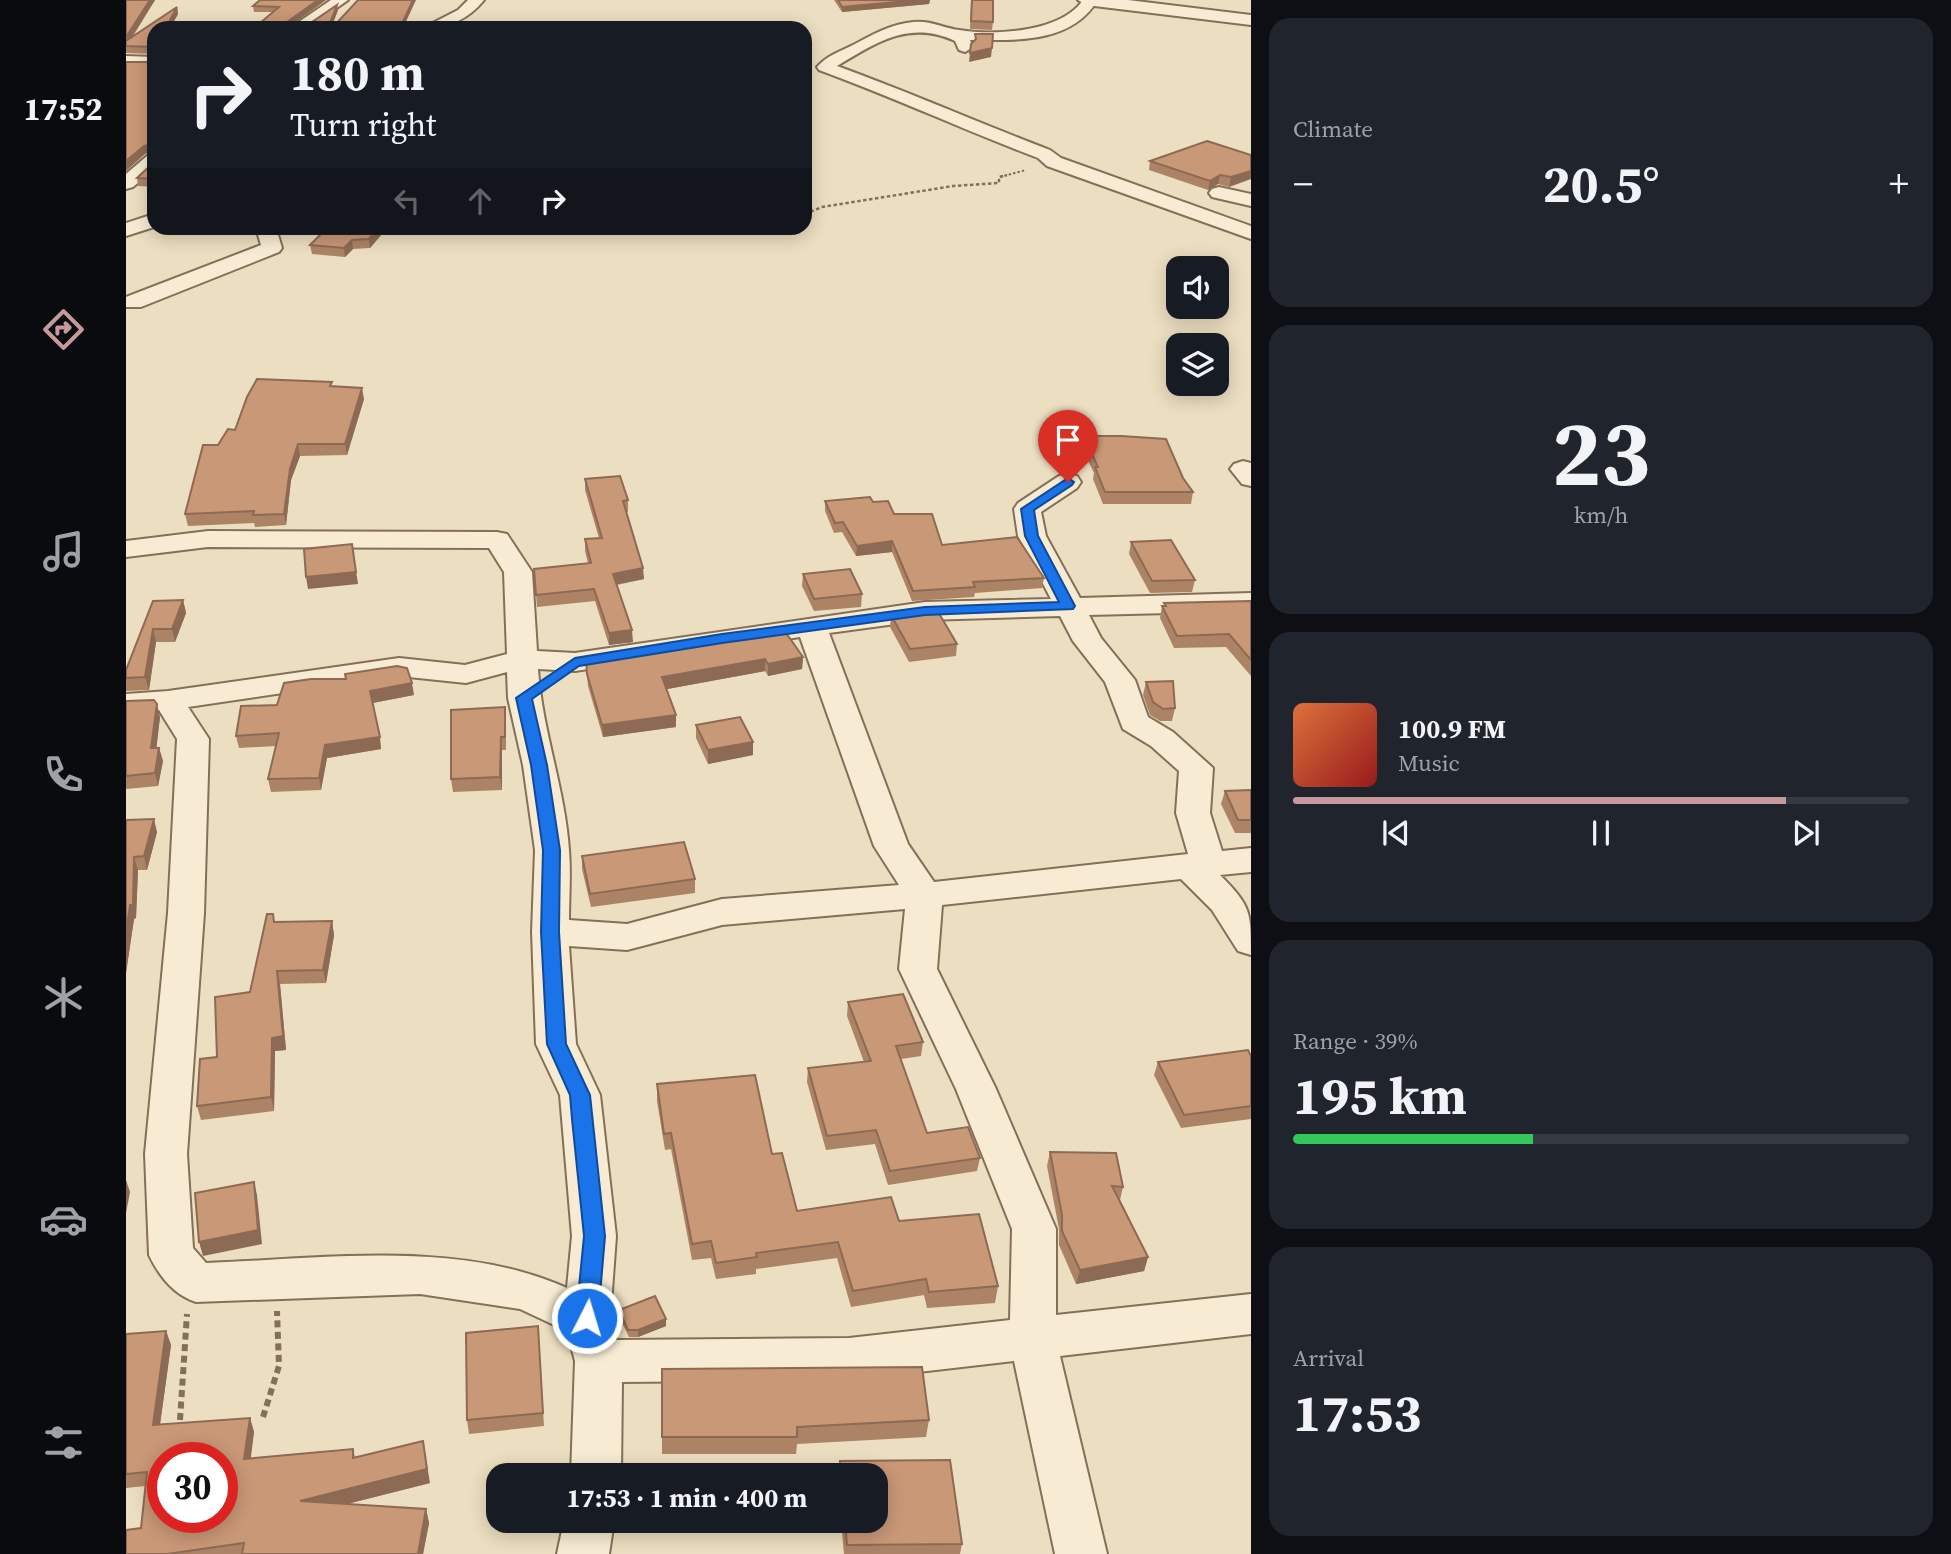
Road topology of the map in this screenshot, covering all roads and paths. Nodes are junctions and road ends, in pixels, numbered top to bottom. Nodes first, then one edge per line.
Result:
1 (341, 0) edge
2 (477, 0) edge
3 (1088, 0) edge
4 (1251, 20) edge
5 (309, 21) edge
6 (446, 21) edge
7 (126, 61) edge
8 (147, 62) edge
9 (1054, 162) junction
10 (147, 166) edge
11 (126, 183) edge
12 (1219, 193) edge
13 (1251, 200) edge
14 (147, 210) edge
15 (126, 211) edge
16 (812, 211) edge
17 (147, 222) edge
18 (126, 230) edge
19 (1251, 233) edge
20 (268, 235) edge
21 (134, 302) dead end
22 (1068, 482) dead end
23 (126, 549) edge
24 (1251, 602) edge
25 (1068, 606) junction
26 (811, 626) junction
27 (522, 659) junction
28 (575, 662) junction
29 (524, 698) junction
30 (168, 700) junction
31 (126, 703) edge
32 (1251, 860) edge
33 (1198, 864) junction
34 (925, 895) junction
35 (550, 932) junction
36 (1251, 942) edge
37 (275, 1279) junction
38 (196, 1283) junction
39 (1251, 1314) edge
40 (593, 1339) junction
41 (1033, 1340) junction
42 (263, 1417) dead end
43 (180, 1420) edge
44 (596, 1463) edge
45 (587, 1533) edge
46 (583, 1554) edge
47 (1082, 1554) edge

1 - 5 street
2 - 6 street
3 - 4 street
3 - 9 street
7 - 8 street
9 - 16 path
9 - 19 street
10 - 11 street
12 - 13 street
14 - 15 street
17 - 18 street
20 - 21 street
22 - 25 street
23 - 27 street
24 - 25 street
25 - 26 street
25 - 33 street
26 - 28 street
26 - 34 street
27 - 28 street
27 - 29 street
27 - 30 street
28 - 29 street
29 - 35 street
30 - 31 street
30 - 38 street
32 - 33 street
33 - 34 street
33 - 36 street
34 - 35 street
34 - 41 street
35 - 40 street
37 - 38 street
37 - 40 street
37 - 42 path
38 - 43 path
39 - 41 street
40 - 41 street
40 - 44 street
41 - 47 street
45 - 46 street

